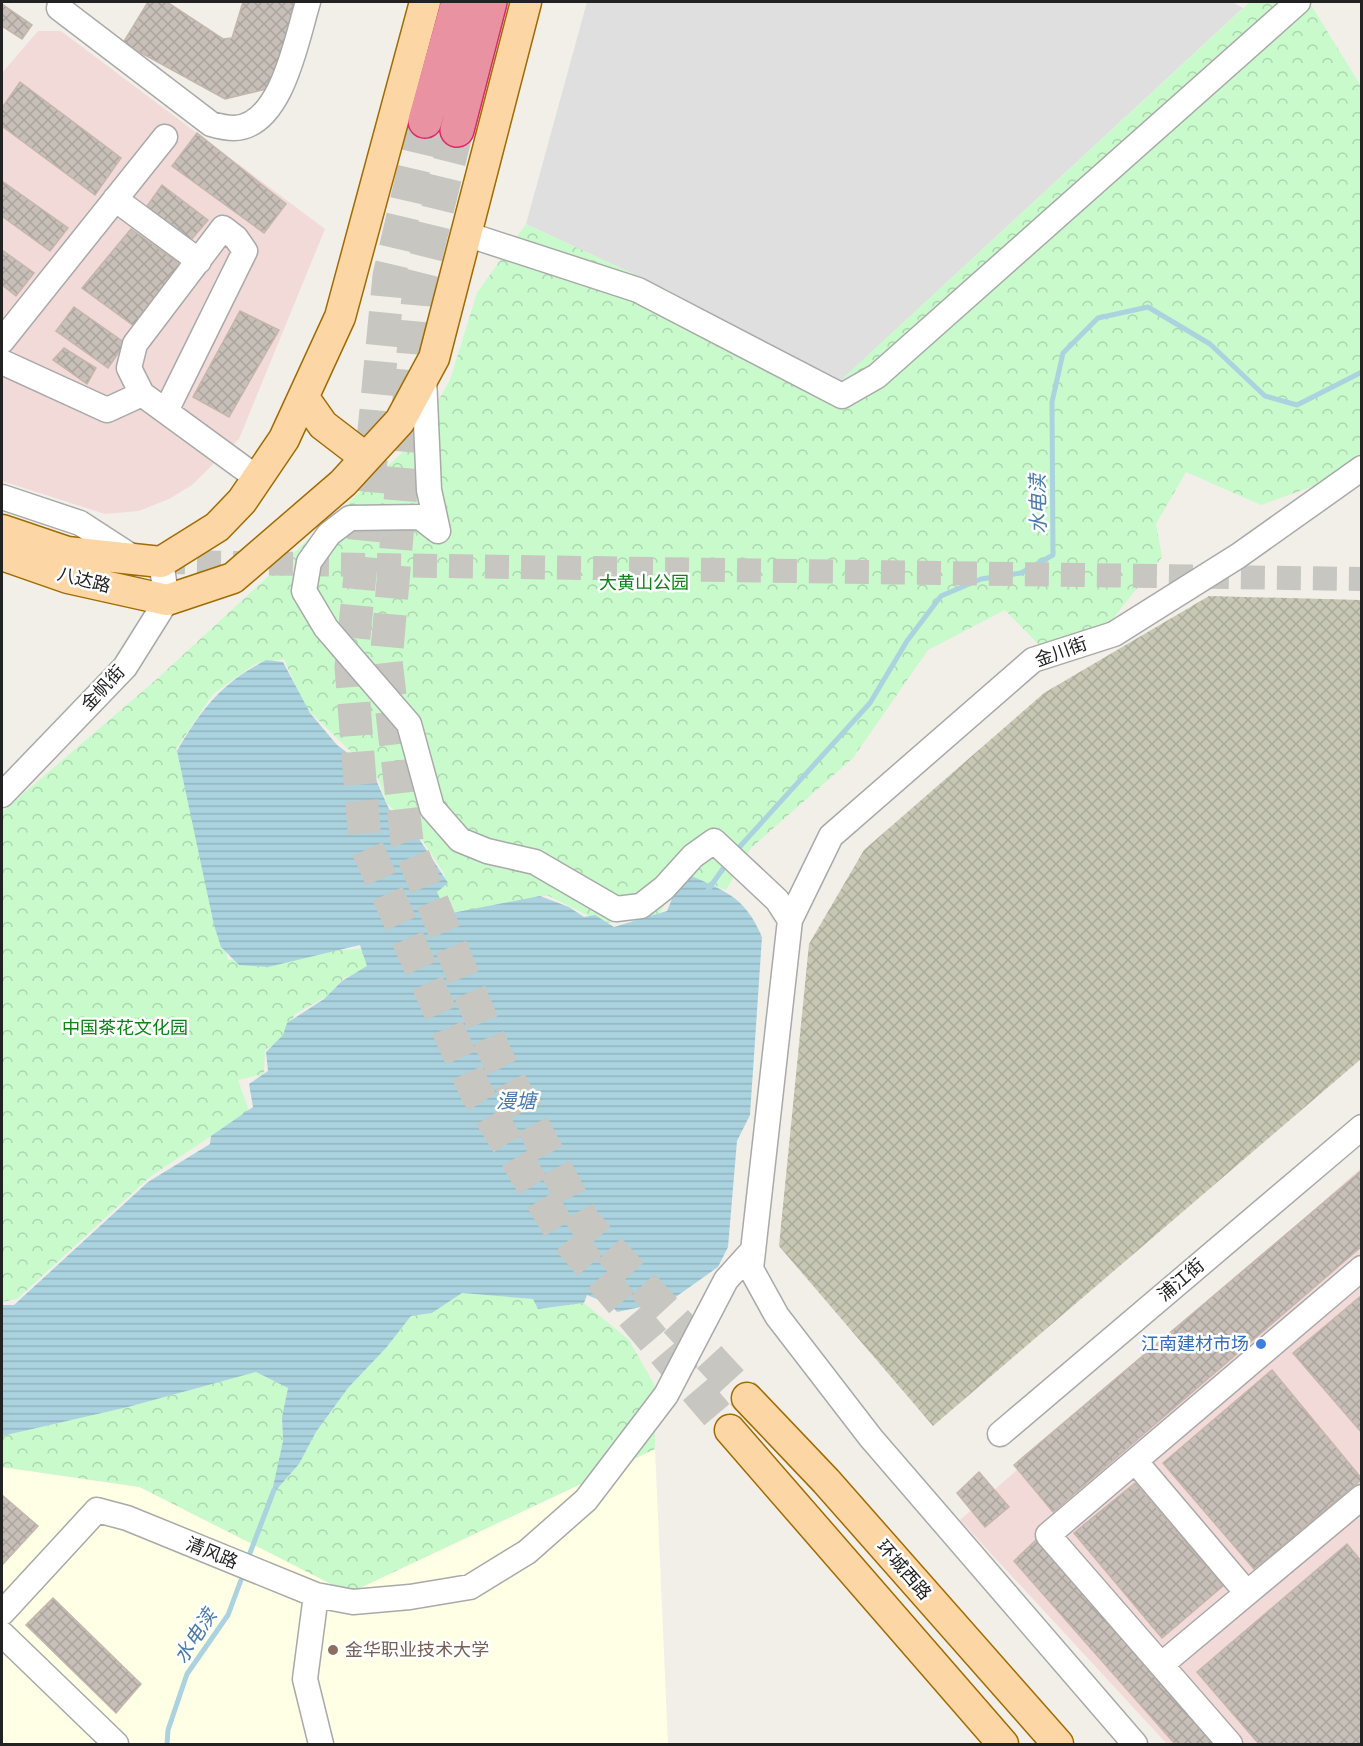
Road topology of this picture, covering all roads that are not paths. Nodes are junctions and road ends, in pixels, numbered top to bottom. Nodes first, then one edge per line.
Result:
1 (309, 2) edge
2 (425, 2) edge
3 (458, 2) edge
4 (490, 2) edge
5 (526, 2) edge
6 (1284, 5) edge
7 (59, 8) dead end
8 (425, 121) tunnel mouth
9 (457, 130) tunnel mouth
10 (165, 137) dead end
11 (115, 199) junction
12 (466, 234) junction
13 (199, 261) junction
14 (2, 341) edge
15 (2, 362) edge
16 (424, 376) junction
17 (142, 394) junction
18 (304, 398) junction
19 (166, 411) junction
20 (366, 458) junction
21 (1362, 468) edge
22 (258, 478) junction
23 (2, 497) edge
24 (2, 530) edge
25 (2, 555) edge
26 (149, 560) junction
27 (167, 600) junction
28 (2, 795) edge
29 (790, 920) junction
30 (1362, 1127) edge
31 (753, 1250) junction
32 (1362, 1268) edge
33 (747, 1398) tunnel mouth
34 (730, 1430) tunnel mouth
35 (1000, 1434) dead end
36 (1135, 1461) junction
37 (1362, 1497) edge
38 (1247, 1593) junction
39 (316, 1595) junction
40 (2, 1613) edge
41 (2, 1634) edge
42 (1161, 1665) junction
43 (116, 1744) edge
44 (321, 1744) edge
45 (1003, 1744) edge
46 (1058, 1744) edge
47 (1135, 1744) edge
48 (1230, 1744) edge

1 - 7 street
2 - 18 main road
3 - 8 highway
4 - 9 highway
5 - 12 main road
6 - 12 street
10 - 11 street
11 - 13 street
11 - 14 street
12 - 16 main road
13 - 17 street
13 - 19 street
15 - 17 street
16 - 20 main road
16 - 29 street
17 - 19 street
18 - 20 main road
18 - 22 main road
19 - 22 street
20 - 27 main road
21 - 29 street, 金川街
22 - 26 main road
23 - 26 street
24 - 26 main road
25 - 27 main road, 八达路
26 - 27 street
27 - 28 street, 金帆街
29 - 31 street, 金川街
30 - 35 street, 浦江街
31 - 39 street
31 - 47 street, 金川街
32 - 36 street
33 - 46 main road, 环城西路
34 - 45 main road
36 - 38 street
36 - 42 street
37 - 38 street
38 - 42 street
39 - 40 street, 清风路
39 - 44 street
41 - 43 street
42 - 48 street

